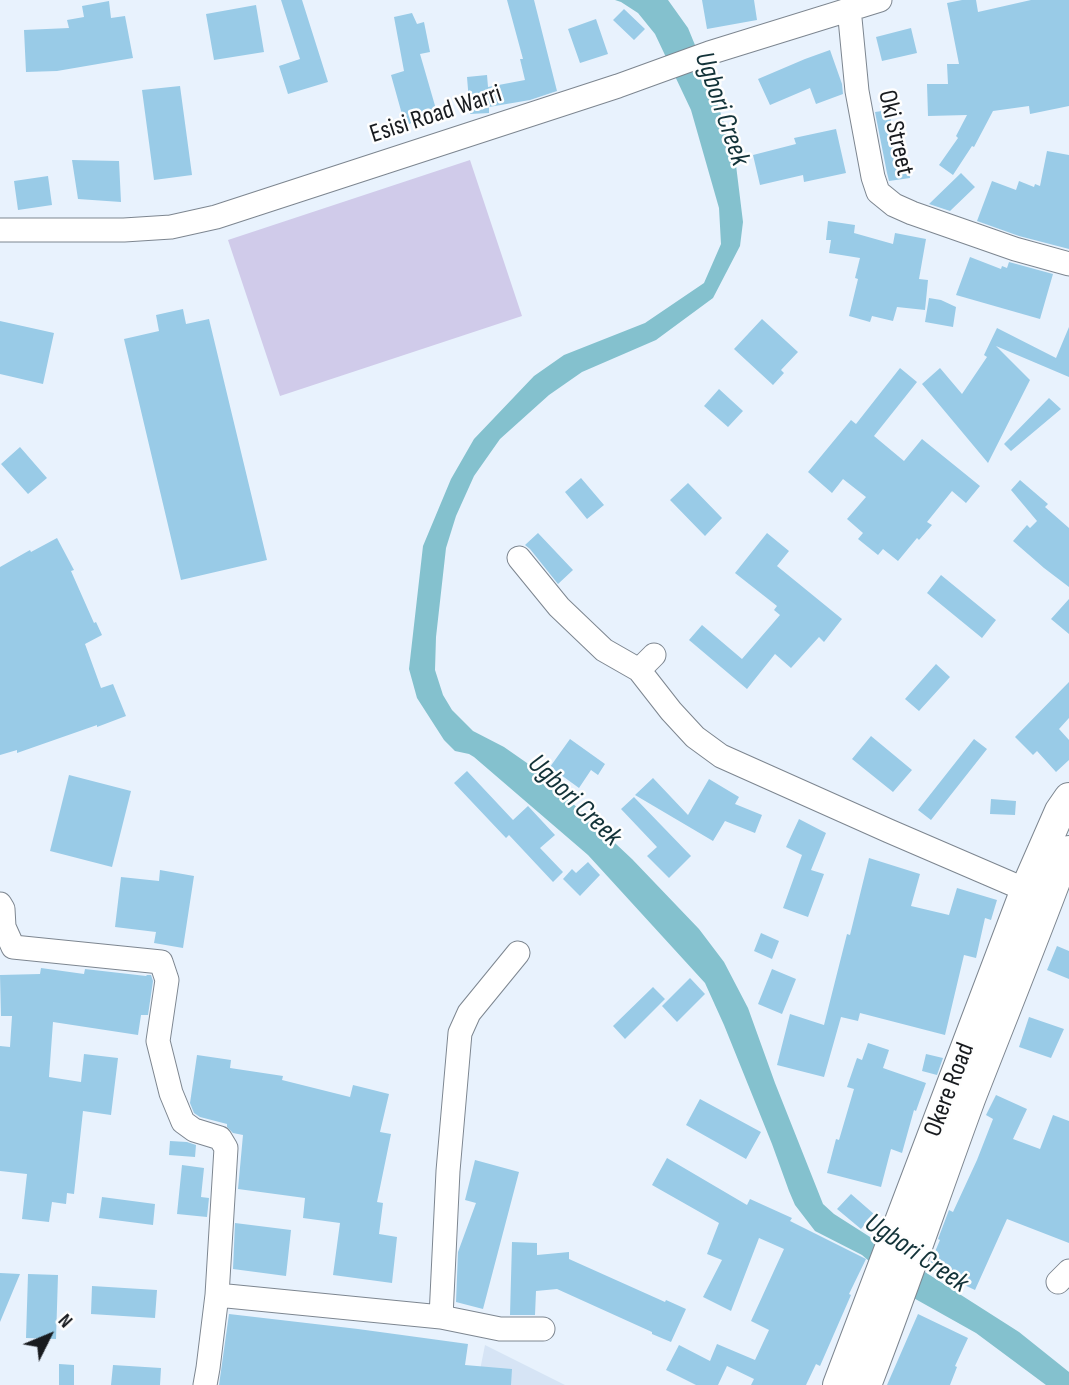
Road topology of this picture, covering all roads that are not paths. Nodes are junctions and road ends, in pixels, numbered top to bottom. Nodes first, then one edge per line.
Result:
1 (880, 0) edge
2 (849, 8) junction
3 (0, 230) edge
4 (1069, 264) edge
5 (519, 558) dead end
6 (1069, 797) edge
7 (1069, 850) edge
8 (1026, 890) junction
9 (0, 904) edge
10 (518, 953) dead end
11 (905, 1245) junction
12 (217, 1295) junction
13 (441, 1317) junction
14 (543, 1329) dead end
15 (205, 1385) edge
16 (838, 1385) edge
17 (866, 1385) edge

1 - 2 street, Esisi Road Warri
2 - 3 street, Esisi Road Warri
2 - 4 street, Oki Street
5 - 8 street
6 - 8 main road, Okere Road
7 - 11 main road, Okere Road
8 - 11 main road, Okere Road
9 - 12 street
10 - 13 street
11 - 16 main road, Okere Road
11 - 17 main road, Okere Road
12 - 13 street
12 - 15 street
13 - 14 street

